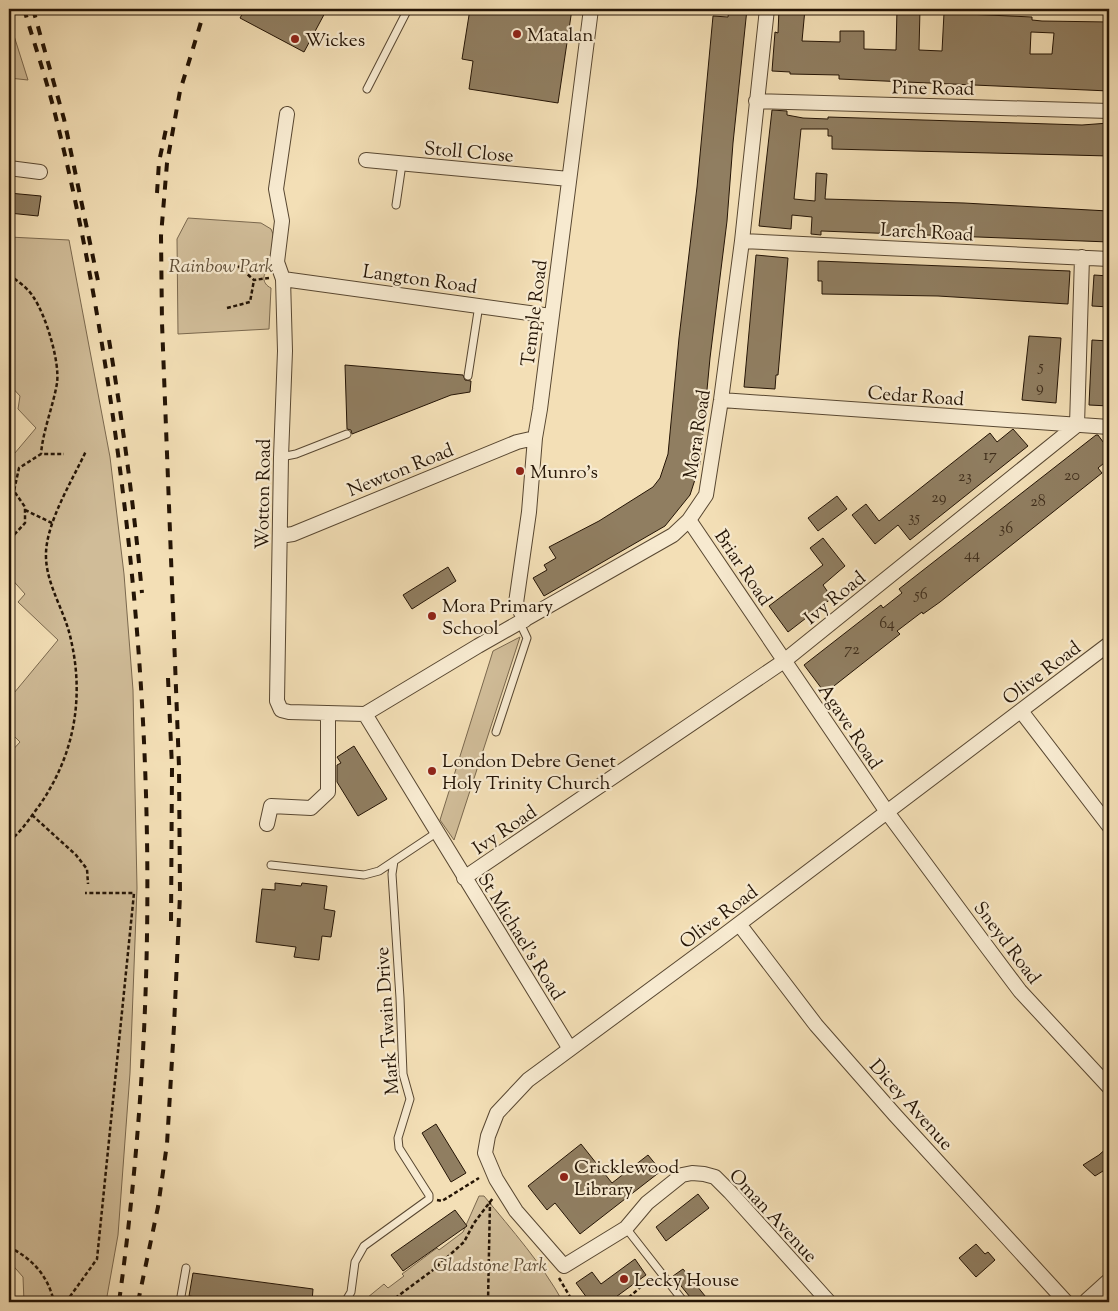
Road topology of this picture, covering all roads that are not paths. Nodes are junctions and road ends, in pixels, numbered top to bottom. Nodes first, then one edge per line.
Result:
1 (408, 9) edge
2 (591, 9) edge
3 (766, 9) edge
4 (367, 89) dead end
5 (756, 102) junction
6 (1109, 111) edge
7 (287, 114) dead end
8 (366, 160) dead end
9 (402, 164) junction
10 (16, 165) edge
11 (40, 172) dead end
12 (569, 180) junction
13 (396, 206) dead end
14 (742, 241) junction
15 (1082, 258) junction
16 (1109, 259) edge
17 (283, 278) junction
18 (479, 305) junction
19 (551, 316) junction
20 (468, 376) dead end
21 (721, 400) junction
22 (1077, 425) junction
23 (1109, 426) edge
24 (347, 434) dead end
25 (535, 438) junction
26 (281, 457) junction
27 (689, 520) junction
28 (280, 536) junction
29 (522, 621) junction
30 (1109, 644) edge
31 (784, 661) junction
32 (1021, 712) junction
33 (328, 713) junction
34 (365, 714) junction
35 (496, 732) dead end
36 (887, 812) junction
37 (267, 824) dead end
38 (1109, 826) edge
39 (436, 833) junction
40 (394, 861) junction
41 (271, 865) dead end
42 (464, 878) junction
43 (738, 924) junction
44 (570, 1049) junction
45 (1109, 1087) edge
46 (626, 1228) junction
47 (564, 1266) joint
48 (186, 1268) dead end
49 (1109, 1283) edge
50 (180, 1302) edge
51 (345, 1302) edge
52 (684, 1302) edge
53 (829, 1302) edge
54 (1066, 1302) edge
55 (1088, 1302) edge

1 - 4 lane
2 - 12 street, Temple Road
3 - 5 street, Mora Road
5 - 6 street, Pine Road
5 - 14 street, Mora Road
7 - 17 street, Wotton Road
8 - 9 street, Stoll Close
9 - 12 street, Stoll Close
9 - 13 lane
10 - 11 street
12 - 19 street, Temple Road
14 - 15 street, Larch Road
14 - 21 street, Mora Road
15 - 16 street, Larch Road
15 - 22 street
17 - 18 street, Langton Road
17 - 26 street, Wotton Road
18 - 19 street, Langton Road
18 - 20 lane
19 - 25 street, Temple Road
21 - 22 street, Cedar Road
21 - 27 street, Mora Road
22 - 23 street, Cedar Road
22 - 31 street, Ivy Road
24 - 26 lane
25 - 28 street, Newton Road
25 - 29 street, Temple Road
26 - 28 street, Wotton Road
27 - 29 street, Mora Road
27 - 31 street, Briar Road
28 - 33 street, Wotton Road
29 - 34 street, Mora Road
29 - 35 lane
30 - 32 street, Olive Road
31 - 36 street, Agave Road
31 - 42 street, Ivy Road
32 - 36 street, Olive Road
32 - 38 street
33 - 34 street
33 - 37 street
34 - 39 street, St Michael's Road
36 - 43 street, Olive Road
36 - 45 street, Sneyd Road
39 - 40 lane
39 - 42 street, St Michael's Road
40 - 41 lane
40 - 51 lane, Mark Twain Drive
42 - 44 street, St Michael's Road
43 - 44 street, Olive Road
43 - 54 street, Dicey Avenue
44 - 47 street, Olive Road
46 - 47 street, Oman Avenue
46 - 52 lane
46 - 53 street, Oman Avenue
48 - 50 lane
49 - 55 street

